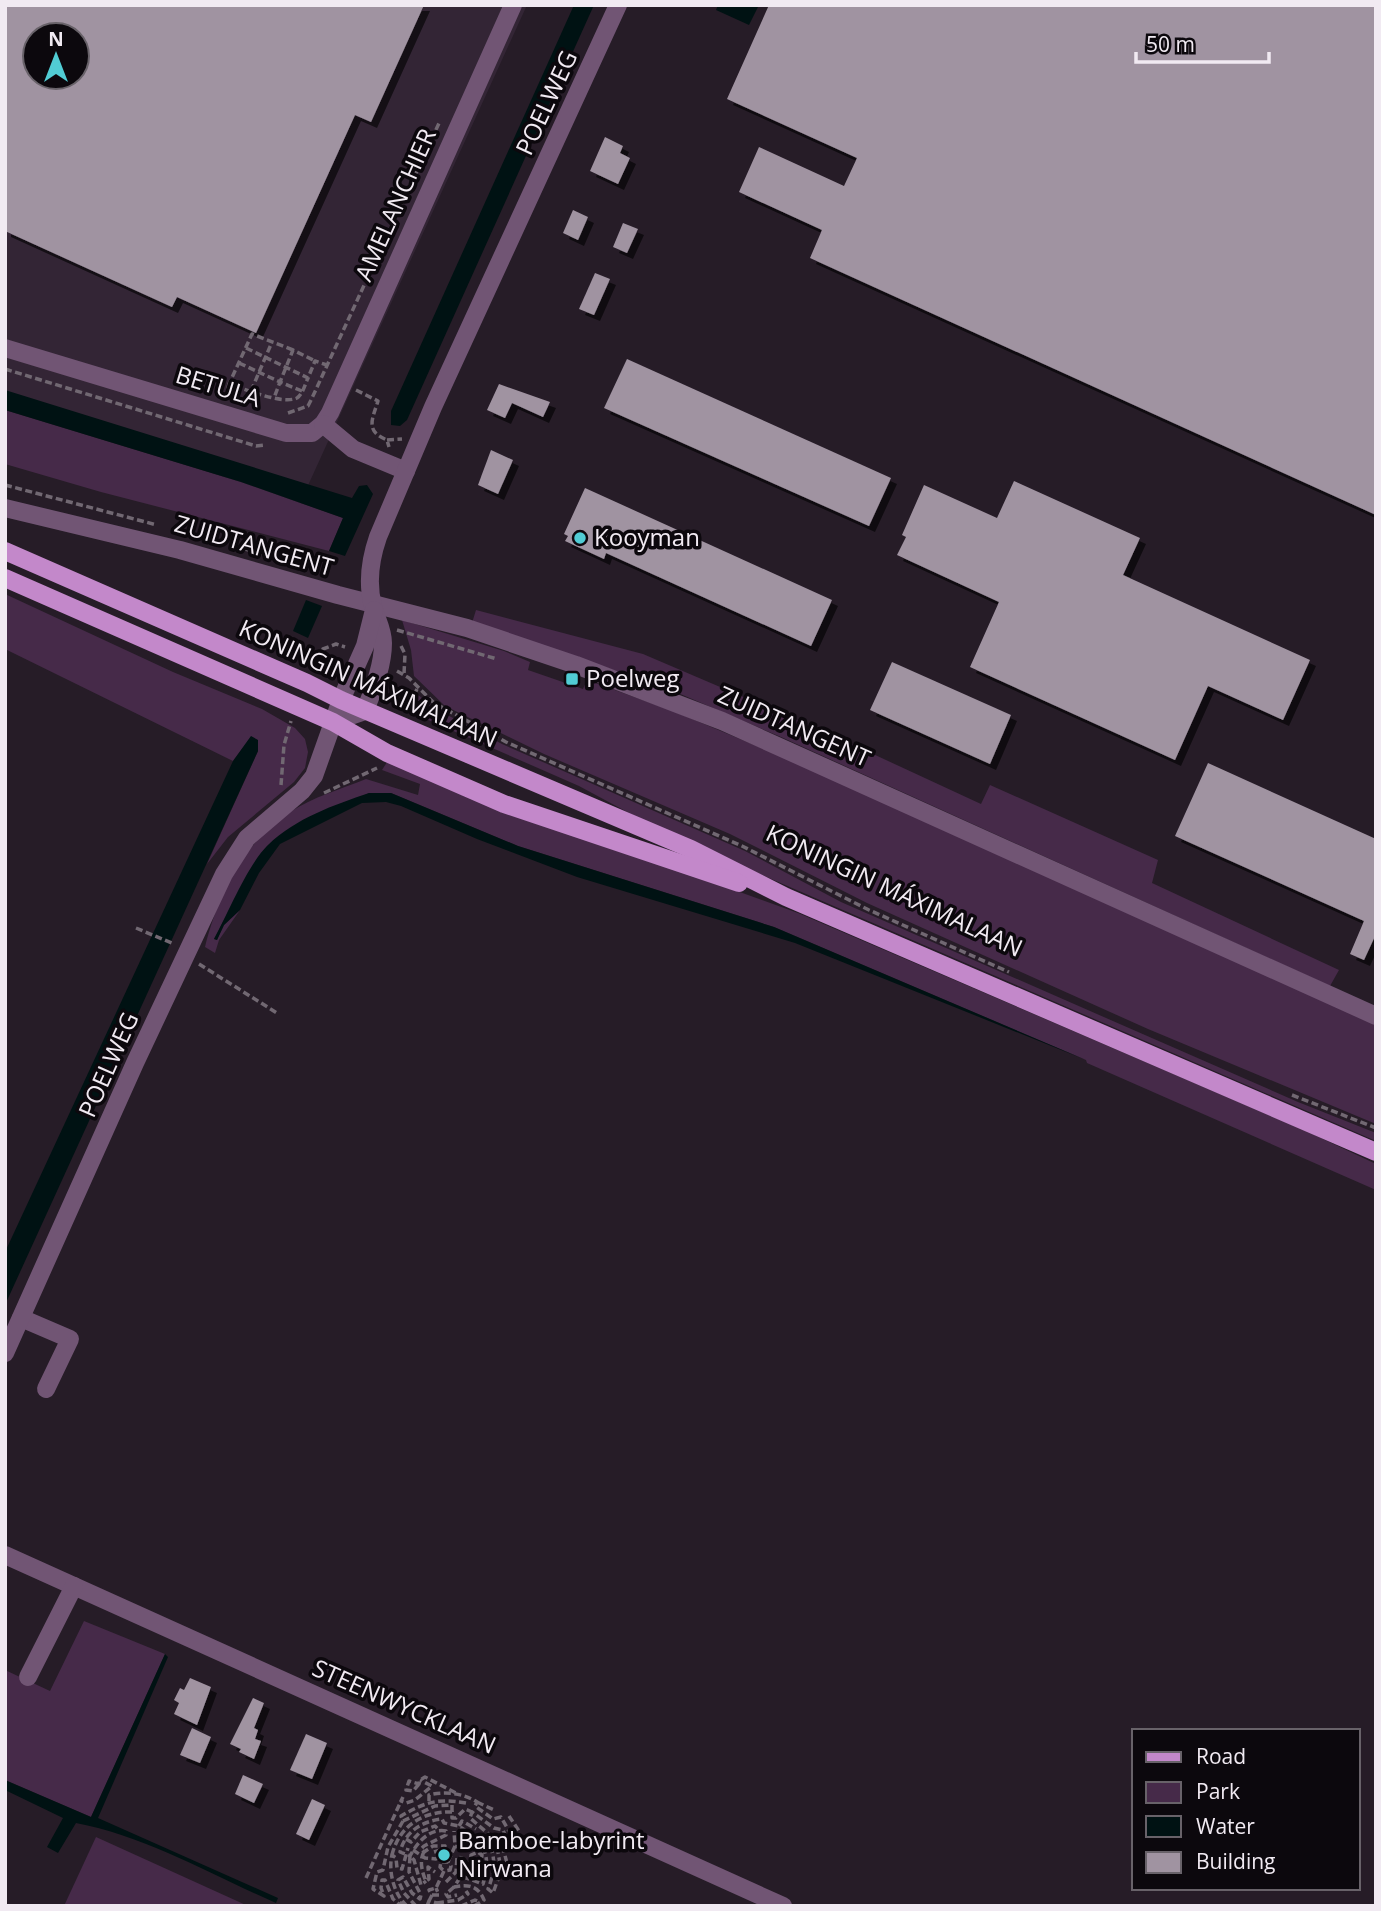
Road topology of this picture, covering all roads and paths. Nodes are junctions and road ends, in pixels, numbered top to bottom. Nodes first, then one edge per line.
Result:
1 (513, 5) edge
2 (618, 5) edge
3 (442, 117) dead end
4 (272, 342) junction
5 (5, 348) edge
6 (246, 348) junction
7 (293, 350) junction
8 (266, 358) junction
9 (315, 361) junction
10 (239, 363) junction
11 (327, 365) junction
12 (287, 368) junction
13 (260, 372) junction
14 (308, 377) junction
15 (281, 382) junction
16 (342, 383) junction
17 (251, 391) junction
18 (302, 391) junction
19 (274, 398) junction
20 (323, 424) junction
21 (400, 469) junction
22 (5, 508) edge
23 (5, 551) edge
24 (5, 578) edge
25 (373, 607) junction
26 (395, 630) dead end
27 (505, 661) dead end
28 (404, 674) dead end
29 (417, 689) junction
30 (341, 700) junction
31 (365, 711) junction
32 (333, 722) junction
33 (399, 725) junction
34 (387, 752) junction
35 (323, 793) dead end
36 (786, 897) junction
37 (136, 928) dead end
38 (180, 950) junction
39 (1018, 976) dead end
40 (277, 1013) dead end
41 (1376, 1016) edge
42 (1282, 1090) dead end
43 (1376, 1128) edge
44 (1376, 1152) edge
45 (21, 1318) junction
46 (5, 1353) edge
47 (46, 1389) dead end
48 (5, 1555) edge
49 (74, 1586) junction
50 (28, 1677) dead end
51 (457, 1794) junction
52 (429, 1801) junction
53 (477, 1802) junction
54 (466, 1803) dead end
55 (494, 1810) dead end
56 (396, 1812) junction
57 (452, 1812) junction
58 (472, 1812) junction
59 (509, 1816) dead end
60 (402, 1818) junction
61 (459, 1826) junction
62 (476, 1829) dead end
63 (439, 1830) junction
64 (454, 1831) dead end
65 (406, 1839) junction
66 (515, 1842) junction
67 (455, 1846) junction
68 (497, 1847) dead end
69 (408, 1848) dead end
70 (444, 1849) junction
71 (413, 1850) junction
72 (434, 1852) dead end
73 (404, 1853) junction
74 (423, 1854) junction
75 (392, 1855) junction
76 (485, 1855) junction
77 (410, 1856) junction
78 (374, 1860) junction
79 (379, 1870) junction
80 (501, 1871) junction
81 (435, 1872) dead end
82 (461, 1876) junction
83 (366, 1878) dead end
84 (469, 1878) junction
85 (426, 1881) junction
86 (446, 1882) dead end
87 (454, 1887) junction
88 (466, 1891) dead end
89 (457, 1895) dead end
90 (402, 1902) junction
91 (482, 1902) edge
92 (428, 1904) edge
93 (436, 1904) edge
94 (407, 1906) edge
95 (416, 1906) edge
96 (461, 1906) edge
97 (474, 1906) edge
98 (783, 1906) edge

1 - 16 street, AMELANCHIER
2 - 21 street, POELWEG
3 - 11 path
4 - 6 path
4 - 7 path
4 - 8 path
5 - 20 street, BETULA
6 - 8 path
6 - 10 path
7 - 9 path
7 - 12 path
8 - 12 path
8 - 13 path
9 - 11 path
9 - 14 path
10 - 13 path
10 - 17 path
11 - 16 path
12 - 14 path
12 - 15 path
13 - 15 path
13 - 17 path
14 - 18 path
15 - 18 path
15 - 19 path
16 - 20 street, AMELANCHIER
16 - 21 path
17 - 19 path
18 - 19 path
20 - 21 street
21 - 25 street, POELWEG
22 - 25 street, ZUIDTANGENT
23 - 30 main road, KONINGIN MÁXIMALAAN
24 - 32 main road, KONINGIN MÁXIMALAAN
25 - 30 street, POELWEG
25 - 31 street, POELWEG
25 - 41 street, ZUIDTANGENT
26 - 27 path
28 - 29 path, KONINGIN MÁXIMALAAN
29 - 33 path
29 - 39 path, KONINGIN MÁXIMALAAN
30 - 31 main road, KONINGIN MÁXIMALAAN
30 - 32 street, POELWEG
31 - 32 street
31 - 33 main road, KONINGIN MÁXIMALAAN
32 - 34 main road, KONINGIN MÁXIMALAAN
32 - 38 street, POELWEG
33 - 36 main road, KONINGIN MÁXIMALAAN
34 - 35 path
34 - 36 main road, KONINGIN MÁXIMALAAN
36 - 44 main road, KONINGIN MÁXIMALAAN
37 - 38 path
38 - 40 path
38 - 45 street, POELWEG
42 - 43 path
45 - 46 street, POELWEG
45 - 47 street
48 - 49 street, STEENWYCKLAAN
49 - 50 street
49 - 98 street, STEENWYCKLAAN
51 - 52 path
51 - 53 path
51 - 56 path
52 - 54 path
52 - 60 path
53 - 55 path
53 - 66 path
56 - 60 path
56 - 78 path
57 - 58 path
57 - 60 path
57 - 75 path
58 - 66 path
58 - 80 path
59 - 66 path
60 - 79 path
61 - 62 path
61 - 65 path
61 - 67 path
63 - 65 path
63 - 71 path
63 - 74 path
64 - 67 path
65 - 73 path
67 - 92 path
68 - 80 path
69 - 73 path
70 - 72 path
70 - 74 path
70 - 74 path
71 - 74 path
71 - 77 path
73 - 75 path
73 - 77 path
74 - 85 path
75 - 90 path
76 - 80 path
76 - 84 path
76 - 84 path
77 - 85 path
77 - 95 path
78 - 79 path
78 - 83 path
79 - 90 path
81 - 85 path
82 - 84 path
82 - 86 path
82 - 87 path
87 - 89 path
87 - 91 path
88 - 93 path
90 - 94 path
91 - 96 path
91 - 97 path
92 - 93 path

